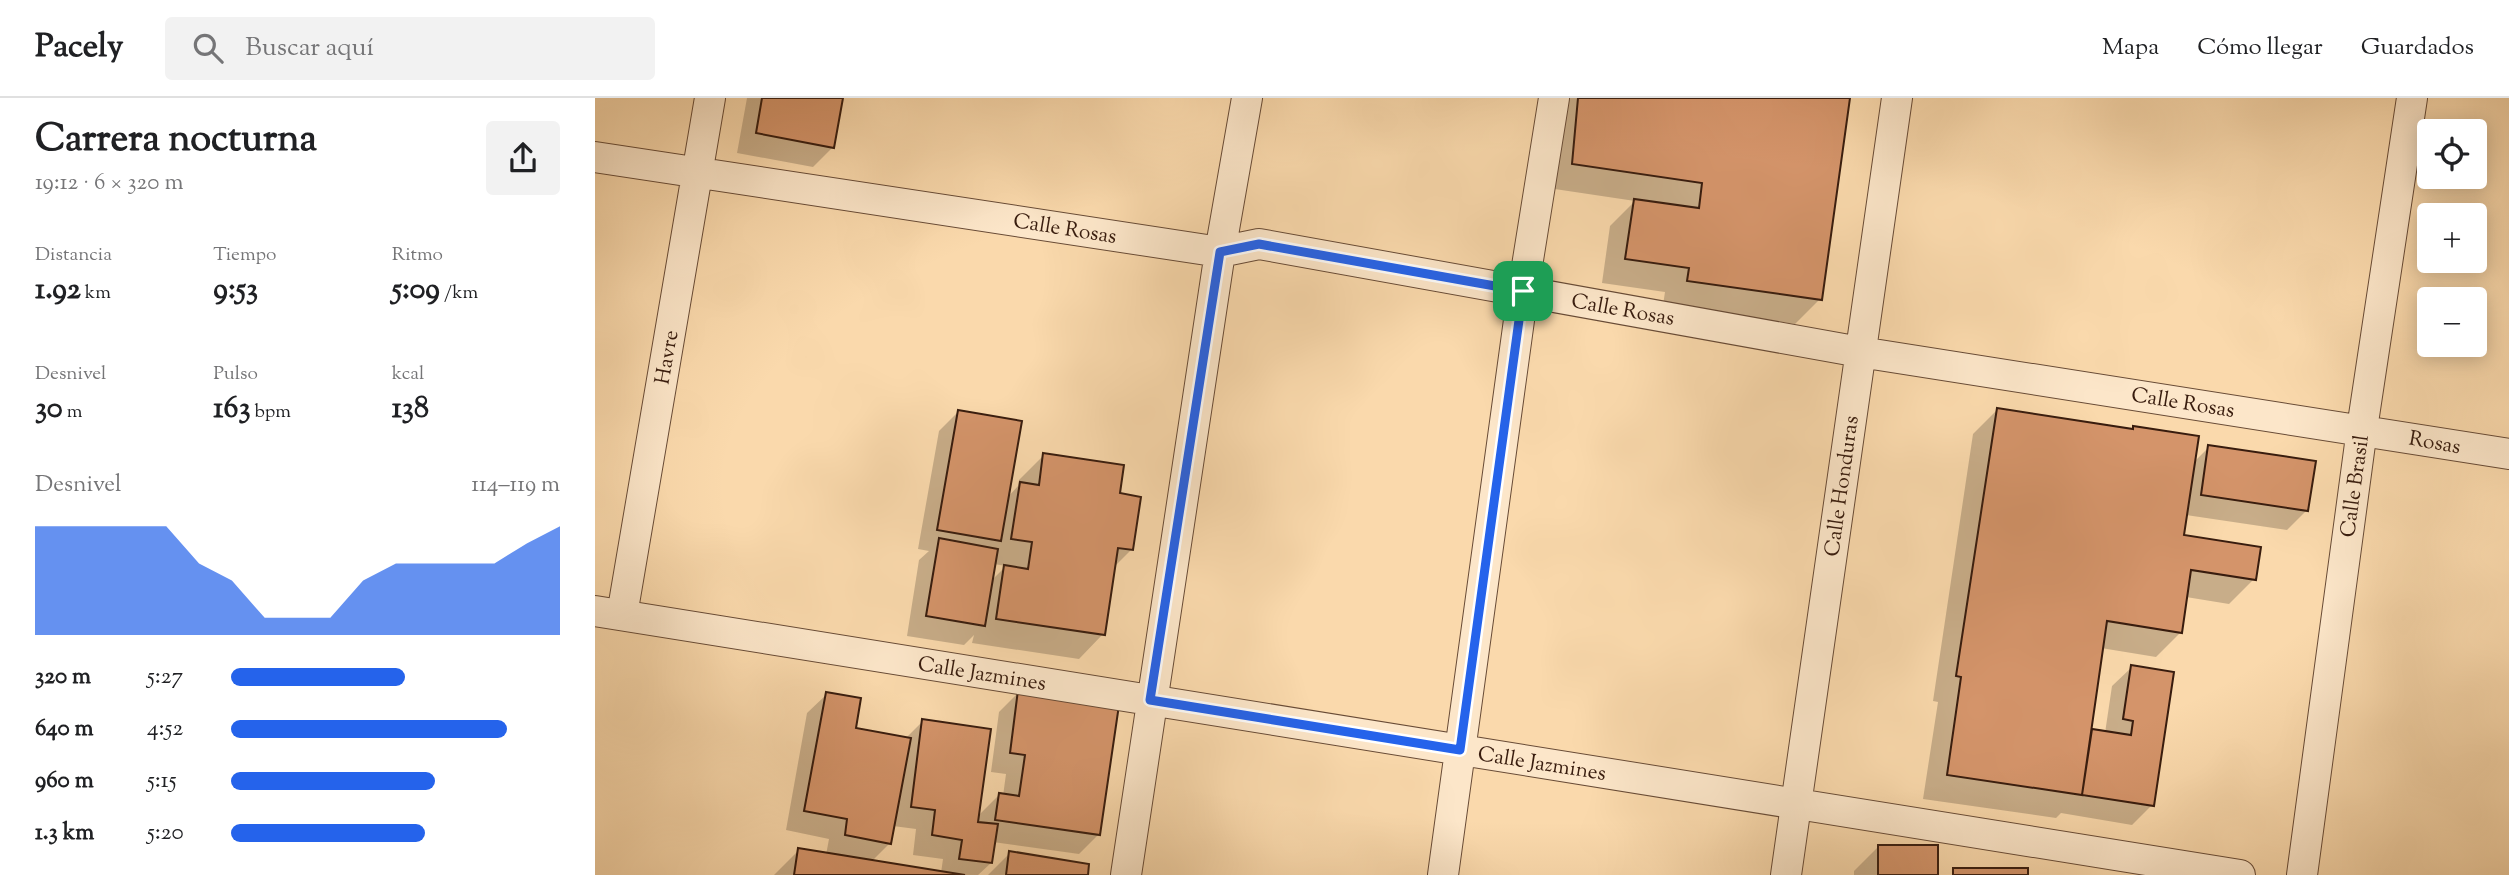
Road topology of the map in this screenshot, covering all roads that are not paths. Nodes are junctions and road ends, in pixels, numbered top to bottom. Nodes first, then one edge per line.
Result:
1 (710, 98) edge
2 (1247, 98) edge
3 (1554, 98) edge
4 (1897, 98) edge
5 (2412, 98) edge
6 (595, 157) edge
7 (697, 173) junction
8 (1220, 252) junction
9 (1523, 291) junction
10 (1860, 352) junction
11 (2362, 429) junction
12 (2509, 454) edge
13 (608, 613) edge
14 (1150, 700) junction
15 (1460, 750) junction
16 (1796, 804) junction
17 (1126, 875) edge
18 (1443, 875) edge
19 (1786, 875) edge
20 (2240, 875) edge
21 (2302, 875) edge

1 - 7 street, Havre
2 - 8 street
3 - 9 street
4 - 10 street, Calle Honduras
5 - 11 street, Calle Brasil
6 - 7 street, Calle Rosas
7 - 8 street, Calle Rosas
7 - 13 street, Havre
8 - 9 street, Calle Rosas
8 - 14 street
9 - 10 street, Calle Rosas
9 - 15 street
10 - 11 street, Calle Rosas
10 - 16 street, Calle Honduras
11 - 12 street, Rosas
11 - 21 street, Calle Brasil
13 - 14 street, Calle Jazmines
14 - 15 street, Calle Jazmines
14 - 17 street
15 - 16 street, Calle Jazmines
15 - 18 street
16 - 19 street, Calle Honduras
16 - 20 street, Calle Jazmines

